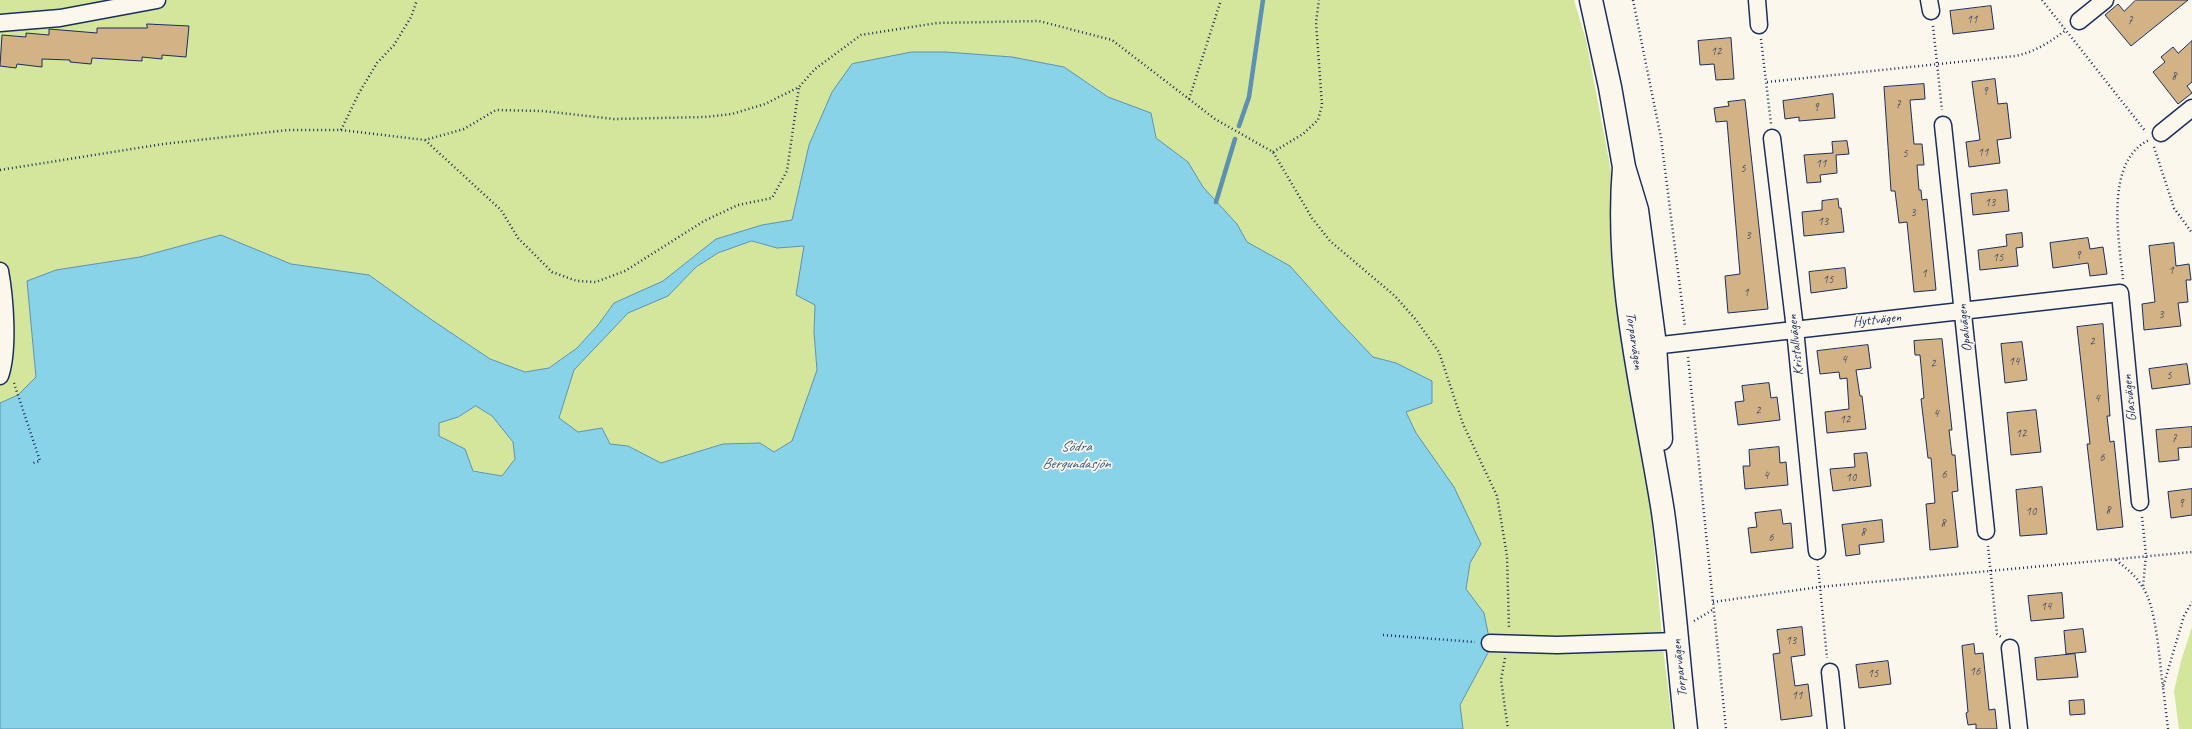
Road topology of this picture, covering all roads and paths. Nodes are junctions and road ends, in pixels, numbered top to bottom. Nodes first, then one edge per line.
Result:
1 (157, 0) edge
2 (417, 0) edge
3 (1221, 0) edge
4 (1320, 0) edge
5 (1591, 0) edge
6 (1633, 0) edge
7 (1757, 0) edge
8 (2042, 0) edge
9 (2105, 0) edge
10 (1930, 5) edge
11 (2079, 21) joint
12 (0, 22) edge
13 (1759, 25) joint
14 (2065, 31) junction
15 (1938, 64) junction
16 (1767, 82) junction
17 (799, 87) junction
18 (1189, 99) junction
19 (2192, 108) edge
20 (1943, 125) joint
21 (341, 130) junction
22 (2156, 136) junction
23 (1772, 138) joint
24 (425, 140) junction
25 (1273, 152) junction
26 (0, 170) edge
27 (2192, 233) edge
28 (1, 282) edge
29 (2120, 294) junction
30 (1963, 311) junction
31 (1795, 329) junction
32 (1686, 341) junction
33 (1644, 347) junction
34 (7, 379) edge
35 (32, 463) dead end
36 (2140, 502) joint
37 (1986, 531) joint
38 (1817, 551) joint
39 (2192, 552) edge
40 (2146, 555) junction
41 (2116, 560) junction
42 (1991, 571) junction
43 (2143, 586) junction
44 (1819, 587) junction
45 (1713, 602) junction
46 (2192, 602) edge
47 (1383, 635) dead end
48 (1677, 641) junction
49 (1490, 643) joint
50 (1507, 644) junction
51 (2010, 648) joint
52 (1830, 672) joint
53 (2163, 688) junction
54 (1508, 729) edge
55 (1686, 729) edge
56 (1726, 729) edge
57 (1836, 729) edge
58 (2019, 729) edge
59 (2168, 729) edge

1 - 12 street
2 - 21 path
3 - 18 path
4 - 25 path
5 - 33 street, Torparvägen
6 - 32 path
7 - 13 street
8 - 14 path
9 - 11 street
10 - 15 path
11 - 14 path
13 - 16 path
14 - 15 path
14 - 22 path
15 - 16 path
15 - 20 path
16 - 23 path
17 - 18 path
17 - 24 path
17 - 24 path
18 - 25 path
19 - 22 street
20 - 30 street, Opalvägen
21 - 24 path
21 - 26 path
22 - 27 path
22 - 29 path
23 - 31 street, Kristallvägen
25 - 50 path
28 - 34 street
29 - 30 street, Hyttvägen
29 - 36 street, Glasvägen
30 - 31 street, Hyttvägen
30 - 37 street, Opalvägen
31 - 32 street, Hyttvägen
31 - 38 street, Kristallvägen
32 - 33 street, Hyttvägen
32 - 45 path
33 - 48 street, Torparvägen
34 - 35 path
36 - 40 path
37 - 42 path
38 - 44 path
39 - 40 path
40 - 41 path
40 - 43 path
41 - 42 path
41 - 43 path
42 - 44 path
42 - 51 path
43 - 53 path
44 - 45 path
44 - 52 path
45 - 56 path
46 - 53 path
47 - 49 path
48 - 50 street
48 - 55 street, Torparvägen
49 - 50 street
50 - 54 path
51 - 58 street
52 - 57 street
53 - 59 path

